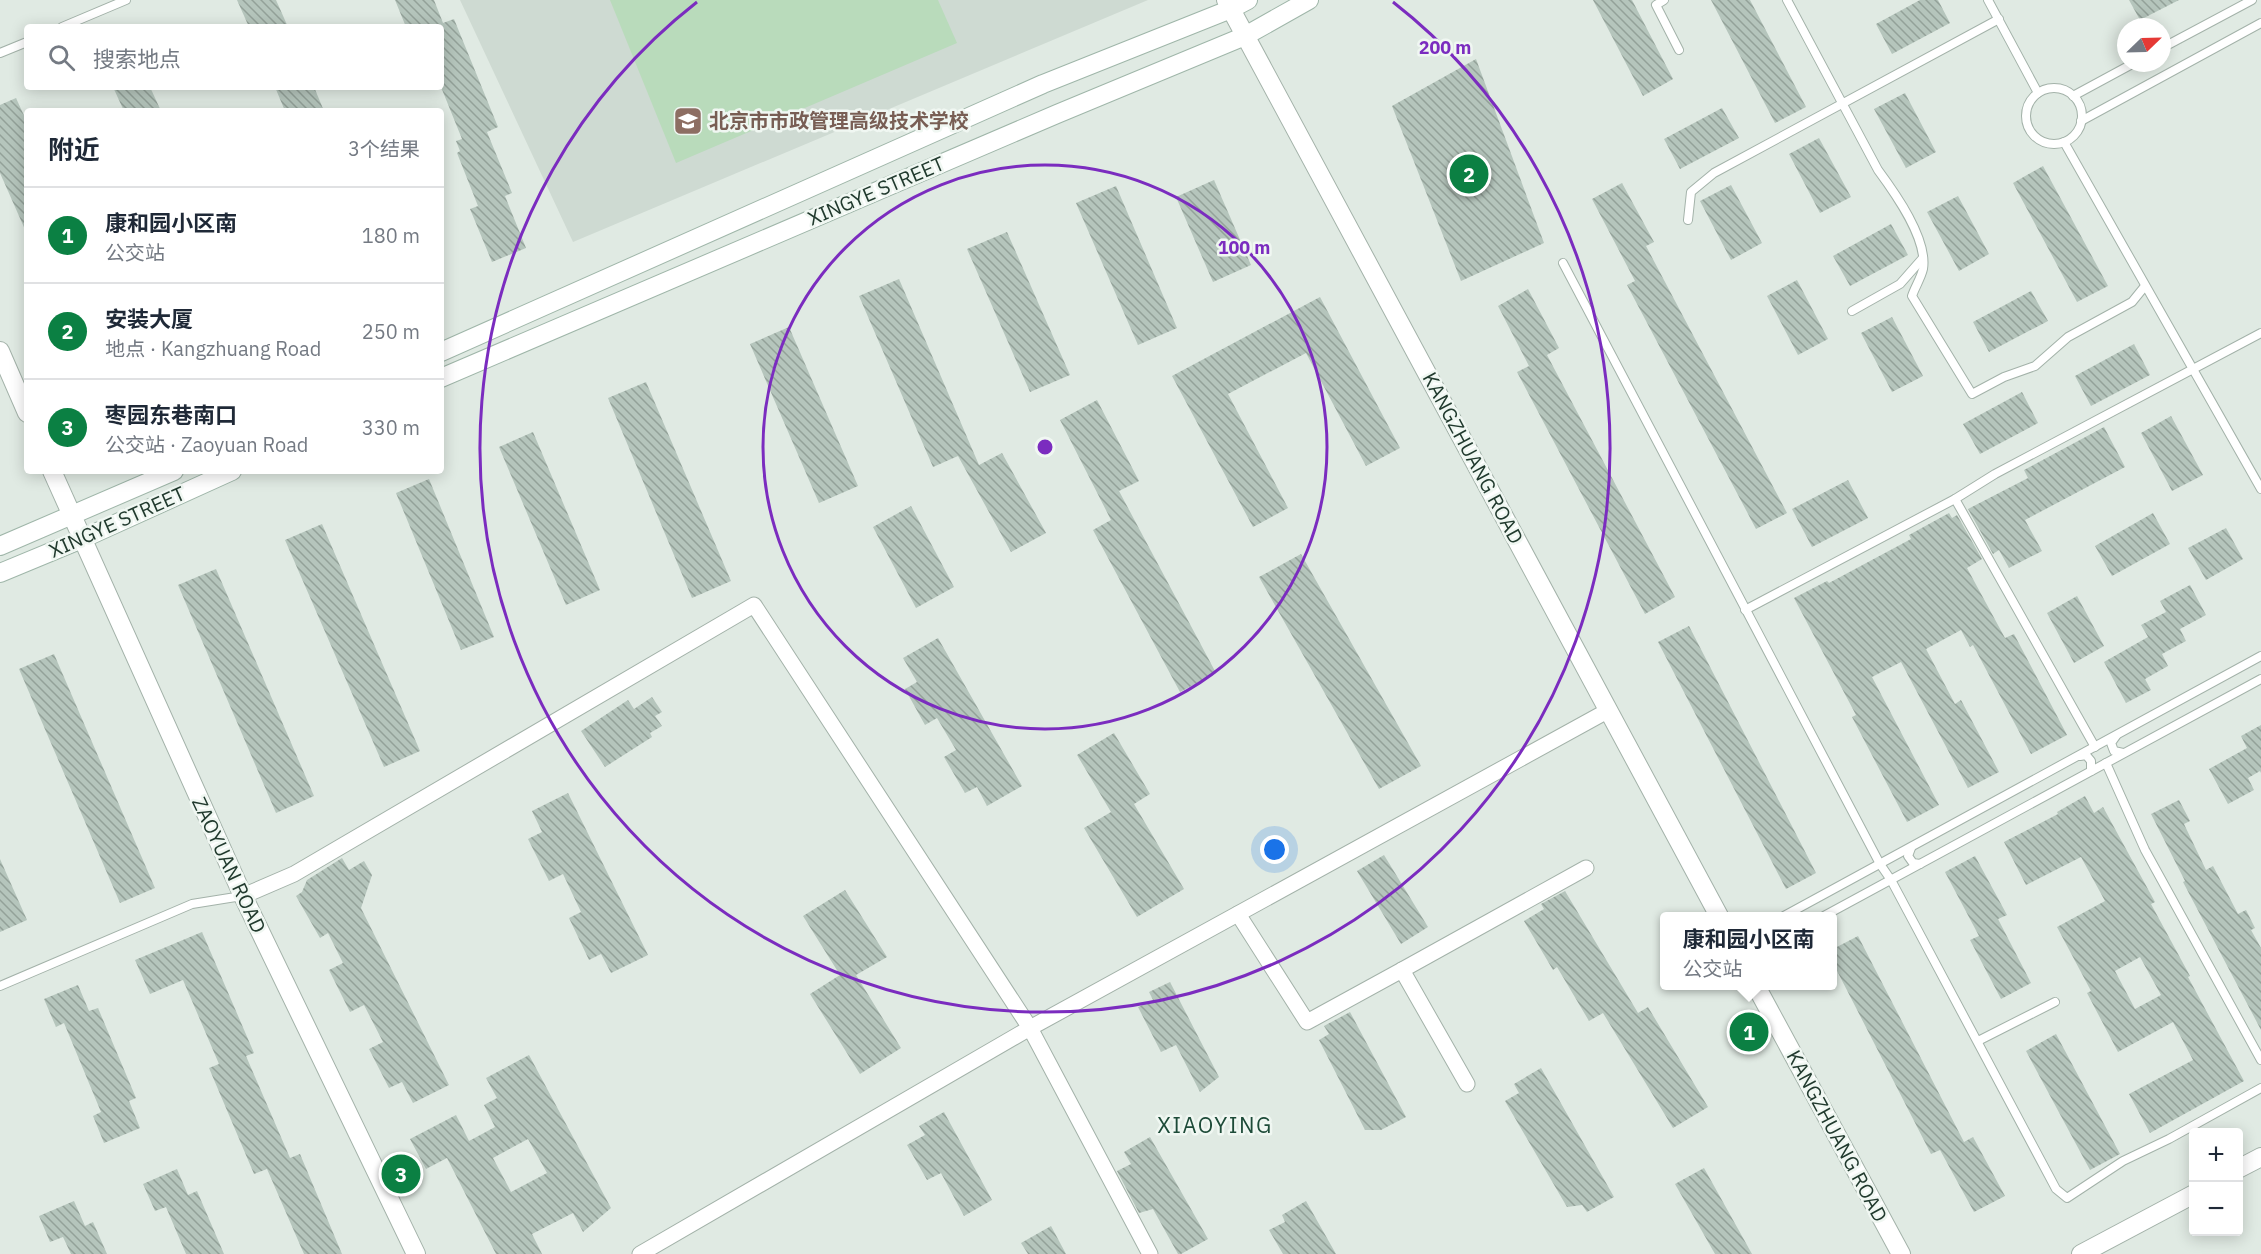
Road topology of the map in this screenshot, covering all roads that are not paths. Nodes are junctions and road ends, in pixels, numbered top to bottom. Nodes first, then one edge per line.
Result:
1 (126, 0) edge
2 (1248, 0) edge
3 (1309, 0) edge
4 (1664, 0) edge
5 (1787, 0) edge
6 (1988, 0) edge
7 (2252, 0) edge
8 (1229, 4) edge
9 (1999, 19) junction
10 (2261, 23) edge
11 (69, 24) edge
12 (1245, 36) junction
13 (24, 43) edge
14 (2171, 43) edge
15 (1678, 50) dead end
16 (0, 53) edge
17 (2117, 72) edge
18 (2037, 93) junction
19 (2073, 96) junction
20 (1841, 103) junction
21 (2081, 121) junction
22 (2064, 142) junction
23 (1688, 220) dead end
24 (1922, 259) junction
25 (1563, 263) dead end
26 (2145, 286) junction
27 (1852, 311) dead end
28 (2261, 333) edge
29 (0, 351) edge
30 (444, 351) edge
31 (2193, 370) junction
32 (444, 377) edge
33 (24, 406) edge
34 (53, 474) edge
35 (167, 474) edge
36 (225, 474) edge
37 (2261, 489) edge
38 (1955, 499) junction
39 (72, 517) junction
40 (82, 539) junction
41 (0, 546) edge
42 (0, 573) edge
43 (1745, 610) junction
44 (2261, 656) edge
45 (2261, 679) edge
46 (1609, 710) junction
47 (2117, 735) junction
48 (2095, 747) junction
49 (2125, 753) junction
50 (2078, 756) junction
51 (2106, 763) junction
52 (2091, 771) junction
53 (1912, 846) junction
54 (1880, 864) junction
55 (1920, 864) junction
56 (1586, 868) dead end
57 (1892, 880) junction
58 (243, 896) junction
59 (1717, 912) edge
60 (1791, 912) edge
61 (1832, 912) edge
62 (1238, 914) junction
63 (1402, 970) junction
64 (0, 986) edge
65 (1758, 990) edge
66 (2055, 1002) dead end
67 (1030, 1028) junction
68 (1978, 1041) junction
69 (2261, 1060) edge
70 (1467, 1084) dead end
71 (2261, 1088) edge
72 (2261, 1157) edge
73 (2243, 1166) edge
74 (2189, 1196) edge
75 (416, 1254) edge
76 (640, 1254) edge
77 (1150, 1254) edge
78 (1901, 1254) edge
79 (2081, 1254) edge

1 - 11 lane
2 - 8 street, XINGYE STREET
3 - 12 street, XINGYE STREET
4 - 15 lane
5 - 20 lane
6 - 9 lane
7 - 14 lane
8 - 12 street, KANGZHUANG ROAD
8 - 30 street, XINGYE STREET
9 - 18 lane
9 - 20 lane
10 - 21 lane
12 - 32 street, XINGYE STREET
12 - 46 street, KANGZHUANG ROAD
13 - 16 lane
17 - 19 lane
18 - 19 lane
18 - 22 lane
19 - 21 lane
20 - 23 lane
20 - 24 lane
21 - 22 lane
22 - 26 lane
24 - 26 lane
24 - 27 lane
25 - 43 lane
26 - 31 lane
28 - 31 lane
29 - 33 street
31 - 37 lane
31 - 38 lane
34 - 39 street, ZAOYUAN ROAD
35 - 39 street, XINGYE STREET
36 - 40 street, XINGYE STREET
38 - 43 lane
38 - 48 lane
39 - 40 street, ZAOYUAN ROAD
39 - 41 street, XINGYE STREET
40 - 42 street, XINGYE STREET
40 - 58 street, ZAOYUAN ROAD
43 - 54 lane
44 - 47 lane
45 - 49 lane
46 - 59 street, KANGZHUANG ROAD
46 - 62 street
47 - 48 lane
47 - 49 lane
48 - 50 lane
49 - 51 lane
50 - 52 lane
50 - 53 lane
51 - 52 lane
51 - 69 lane
52 - 55 lane
53 - 54 lane
53 - 55 lane
54 - 57 lane
54 - 60 lane
55 - 57 lane
56 - 63 street
57 - 61 lane
57 - 68 lane
58 - 64 lane
58 - 67 street
58 - 75 street, ZAOYUAN ROAD
62 - 63 street
62 - 67 street
63 - 70 street
65 - 78 street, KANGZHUANG ROAD
66 - 68 lane
67 - 76 street
67 - 77 street
68 - 71 lane
72 - 73 street
74 - 79 street

